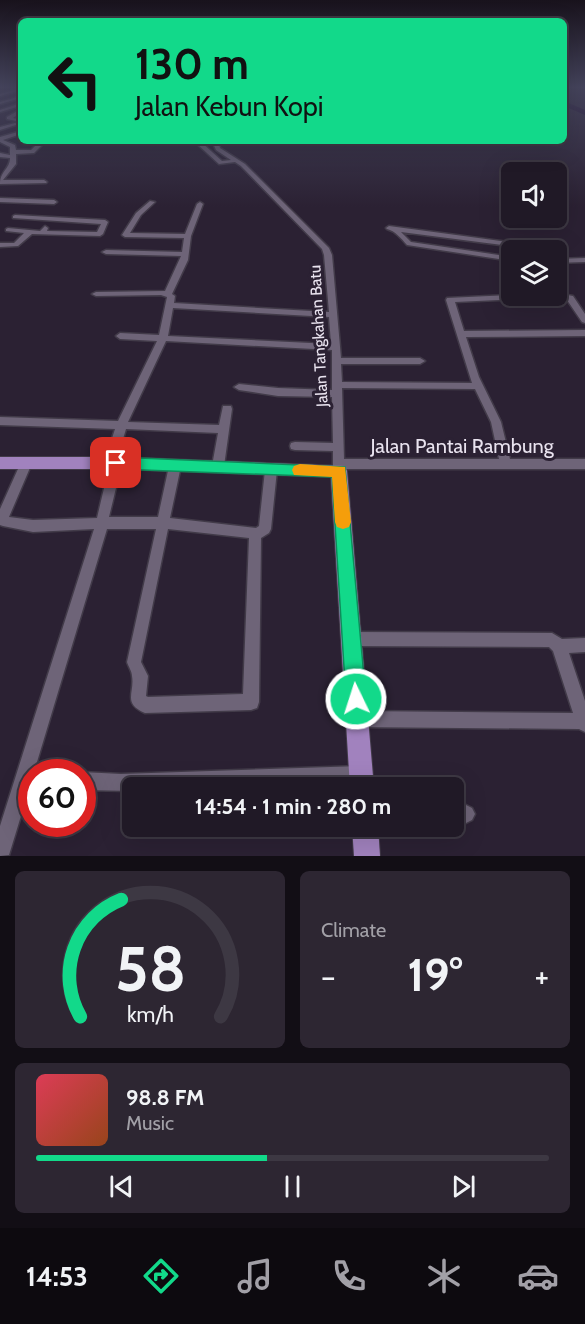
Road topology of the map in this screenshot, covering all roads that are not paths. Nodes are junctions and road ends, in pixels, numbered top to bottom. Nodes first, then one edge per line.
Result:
1 (18, 133) edge
2 (0, 140) edge
3 (40, 144) edge
4 (200, 144) edge
5 (216, 144) edge
6 (13, 154) junction
7 (0, 155) edge
8 (237, 160) junction
9 (0, 180) edge
10 (44, 182) dead end
11 (0, 200) edge
12 (54, 202) dead end
13 (153, 202) dead end
14 (200, 204) dead end
15 (15, 218) dead end
16 (52, 219) junction
17 (8, 230) dead end
18 (30, 232) junction
19 (42, 233) junction
20 (188, 236) junction
21 (477, 237) junction
22 (501, 241) edge
23 (0, 243) edge
24 (106, 252) dead end
25 (183, 254) junction
26 (475, 254) junction
27 (501, 258) edge
28 (567, 260) edge
29 (585, 260) edge
30 (96, 294) dead end
31 (168, 294) junction
32 (501, 297) edge
33 (567, 297) edge
34 (171, 305) junction
35 (333, 315) junction
36 (585, 320) edge
37 (585, 333) edge
38 (460, 334) junction
39 (120, 336) dead end
40 (163, 338) junction
41 (336, 347) junction
42 (336, 361) junction
43 (420, 361) dead end
44 (478, 386) junction
45 (239, 387) dead end
46 (337, 390) junction
47 (227, 409) dead end
48 (0, 421) edge
49 (123, 424) junction
50 (225, 429) junction
51 (295, 446) dead end
52 (338, 447) junction
53 (0, 463) edge
54 (26, 463) junction
55 (113, 463) junction
56 (585, 464) edge
57 (506, 465) junction
58 (175, 466) junction
59 (218, 466) junction
60 (339, 468) junction
61 (271, 470) junction
62 (102, 523) junction
63 (162, 523) junction
64 (255, 533) junction
65 (352, 639) junction
66 (585, 645) edge
67 (559, 646) junction
68 (357, 719) junction
69 (585, 722) edge
70 (33, 759) edge
71 (361, 777) edge
72 (96, 782) edge
73 (122, 783) edge
74 (18, 805) edge
75 (366, 837) edge
76 (0, 855) edge
77 (368, 856) edge

1 - 2 street
2 - 6 street
3 - 6 street
4 - 8 street
5 - 8 street, Jalan Tangkahan Batu
6 - 7 street
6 - 9 street
8 - 35 street, Jalan Tangkahan Batu
9 - 10 street
11 - 12 street
13 - 20 street
14 - 20 street
15 - 16 street
16 - 19 street
16 - 19 street
17 - 18 street
18 - 19 street
18 - 23 street
20 - 25 street
21 - 22 street
21 - 26 street
21 - 26 street
24 - 25 street
25 - 31 street
26 - 27 street
28 - 29 street
30 - 31 street
31 - 34 street
32 - 38 street
33 - 36 street
34 - 35 street
34 - 40 street
35 - 41 street, Jalan Tangkahan Batu
37 - 38 street
38 - 44 street
39 - 40 street
40 - 41 street
40 - 49 street
41 - 42 street, Jalan Tangkahan Batu
42 - 43 street
42 - 46 street, Jalan Tangkahan Batu
44 - 46 street
44 - 57 street
45 - 46 street
46 - 52 street, Jalan Tangkahan Batu
47 - 50 street
48 - 49 street
49 - 50 street
49 - 55 street
50 - 59 street
51 - 52 street
52 - 60 street, Jalan Tangkahan Batu
53 - 54 main road
54 - 55 main road
54 - 62 street
55 - 58 main road
55 - 62 street
56 - 57 street, Jalan Pantai Rambung
57 - 60 street, Jalan Pantai Rambung
58 - 59 main road
58 - 63 street
59 - 61 main road
60 - 61 main road
60 - 65 main road
61 - 64 street
62 - 63 street
62 - 70 street
63 - 64 street
63 - 64 street
65 - 67 street
65 - 68 main road
66 - 67 street
67 - 69 street
68 - 69 street
68 - 71 main road
72 - 73 street
74 - 76 street
75 - 77 main road

